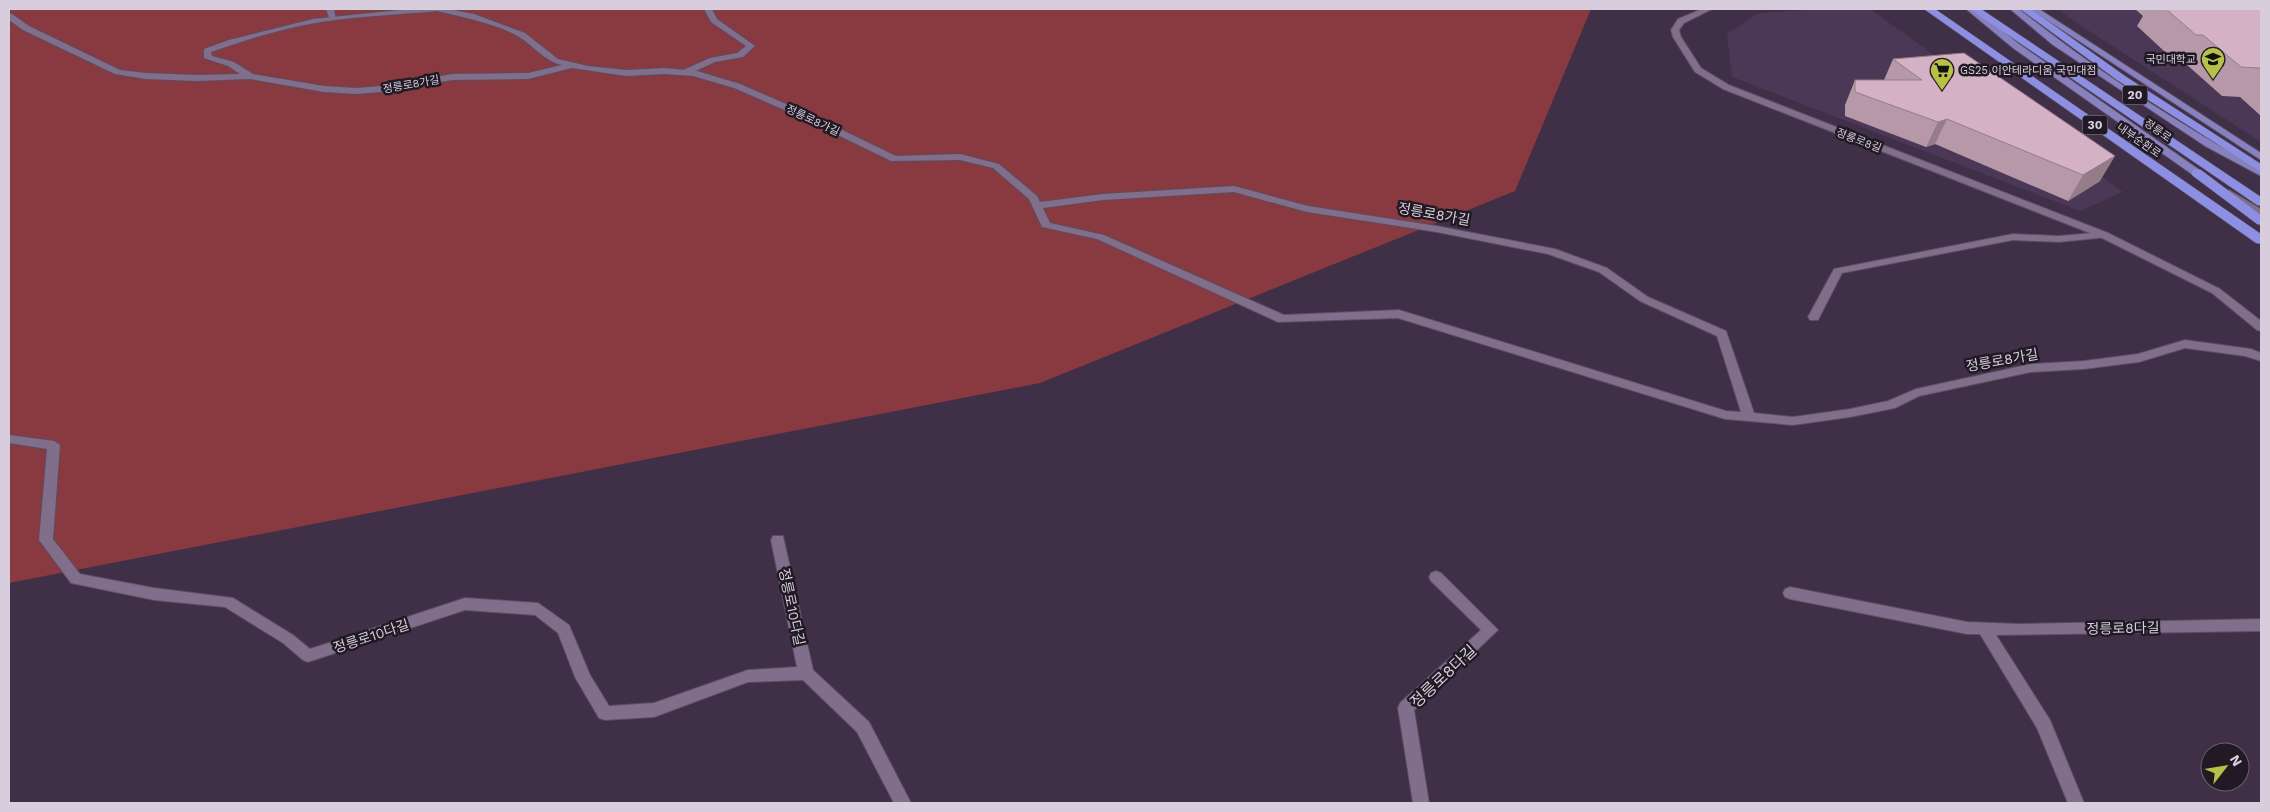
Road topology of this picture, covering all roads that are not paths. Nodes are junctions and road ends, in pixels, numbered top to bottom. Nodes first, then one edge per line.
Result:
1 (708, 9) edge
2 (1708, 9) edge
3 (1929, 9) edge
4 (1970, 9) edge
5 (1975, 9) edge
6 (2014, 9) edge
7 (2025, 9) edge
8 (2034, 9) edge
9 (331, 13) edge
10 (9, 16) edge
11 (572, 65) junction
12 (684, 73) junction
13 (250, 76) junction
14 (2208, 144) junction
15 (2261, 157) edge
16 (2261, 169) edge
17 (2197, 173) junction
18 (2261, 173) edge
19 (2261, 177) edge
20 (2261, 202) edge
21 (1037, 206) junction
22 (2261, 213) edge
23 (2261, 219) edge
24 (2104, 235) junction
25 (2261, 240) edge
26 (1814, 317) dead end
27 (2261, 327) edge
28 (2261, 358) edge
29 (1749, 417) junction
30 (9, 439) edge
31 (778, 540) dead end
32 (1436, 577) dead end
33 (1790, 593) dead end
34 (2261, 625) edge
35 (1984, 628) junction
36 (806, 673) junction
37 (903, 803) edge
38 (1421, 803) edge
39 (2076, 803) edge

1 - 12 street
2 - 24 street, 정릉로8길
3 - 25 highway, 내부순환로 / 30
4 - 17 main road, 정릉로 / 20
5 - 20 highway, 내부순환로 / 30
6 - 14 main road, 정릉로 / 20
7 - 16 highway
8 - 15 main road
9 - 11 street, 정릉로8가길
9 - 13 street, 정릉로8가길
10 - 13 street, 정릉로8가길
11 - 12 street, 정릉로8가길
11 - 13 street, 정릉로8가길
12 - 21 street, 정릉로8가길
14 - 18 main road, 정릉로 / 20
14 - 19 main road, 정릉로
17 - 22 street
17 - 23 highway
21 - 29 street, 정릉로8가길
21 - 29 street, 정릉로8가길
24 - 26 street
24 - 27 street, 정릉로8길
28 - 29 street, 정릉로8가길
30 - 36 street, 정릉로10다길
31 - 36 street, 정릉로10다길
32 - 38 street, 정릉로8다길
33 - 35 street, 정릉로8다길
34 - 35 street, 정릉로8다길
35 - 39 street
36 - 37 street

